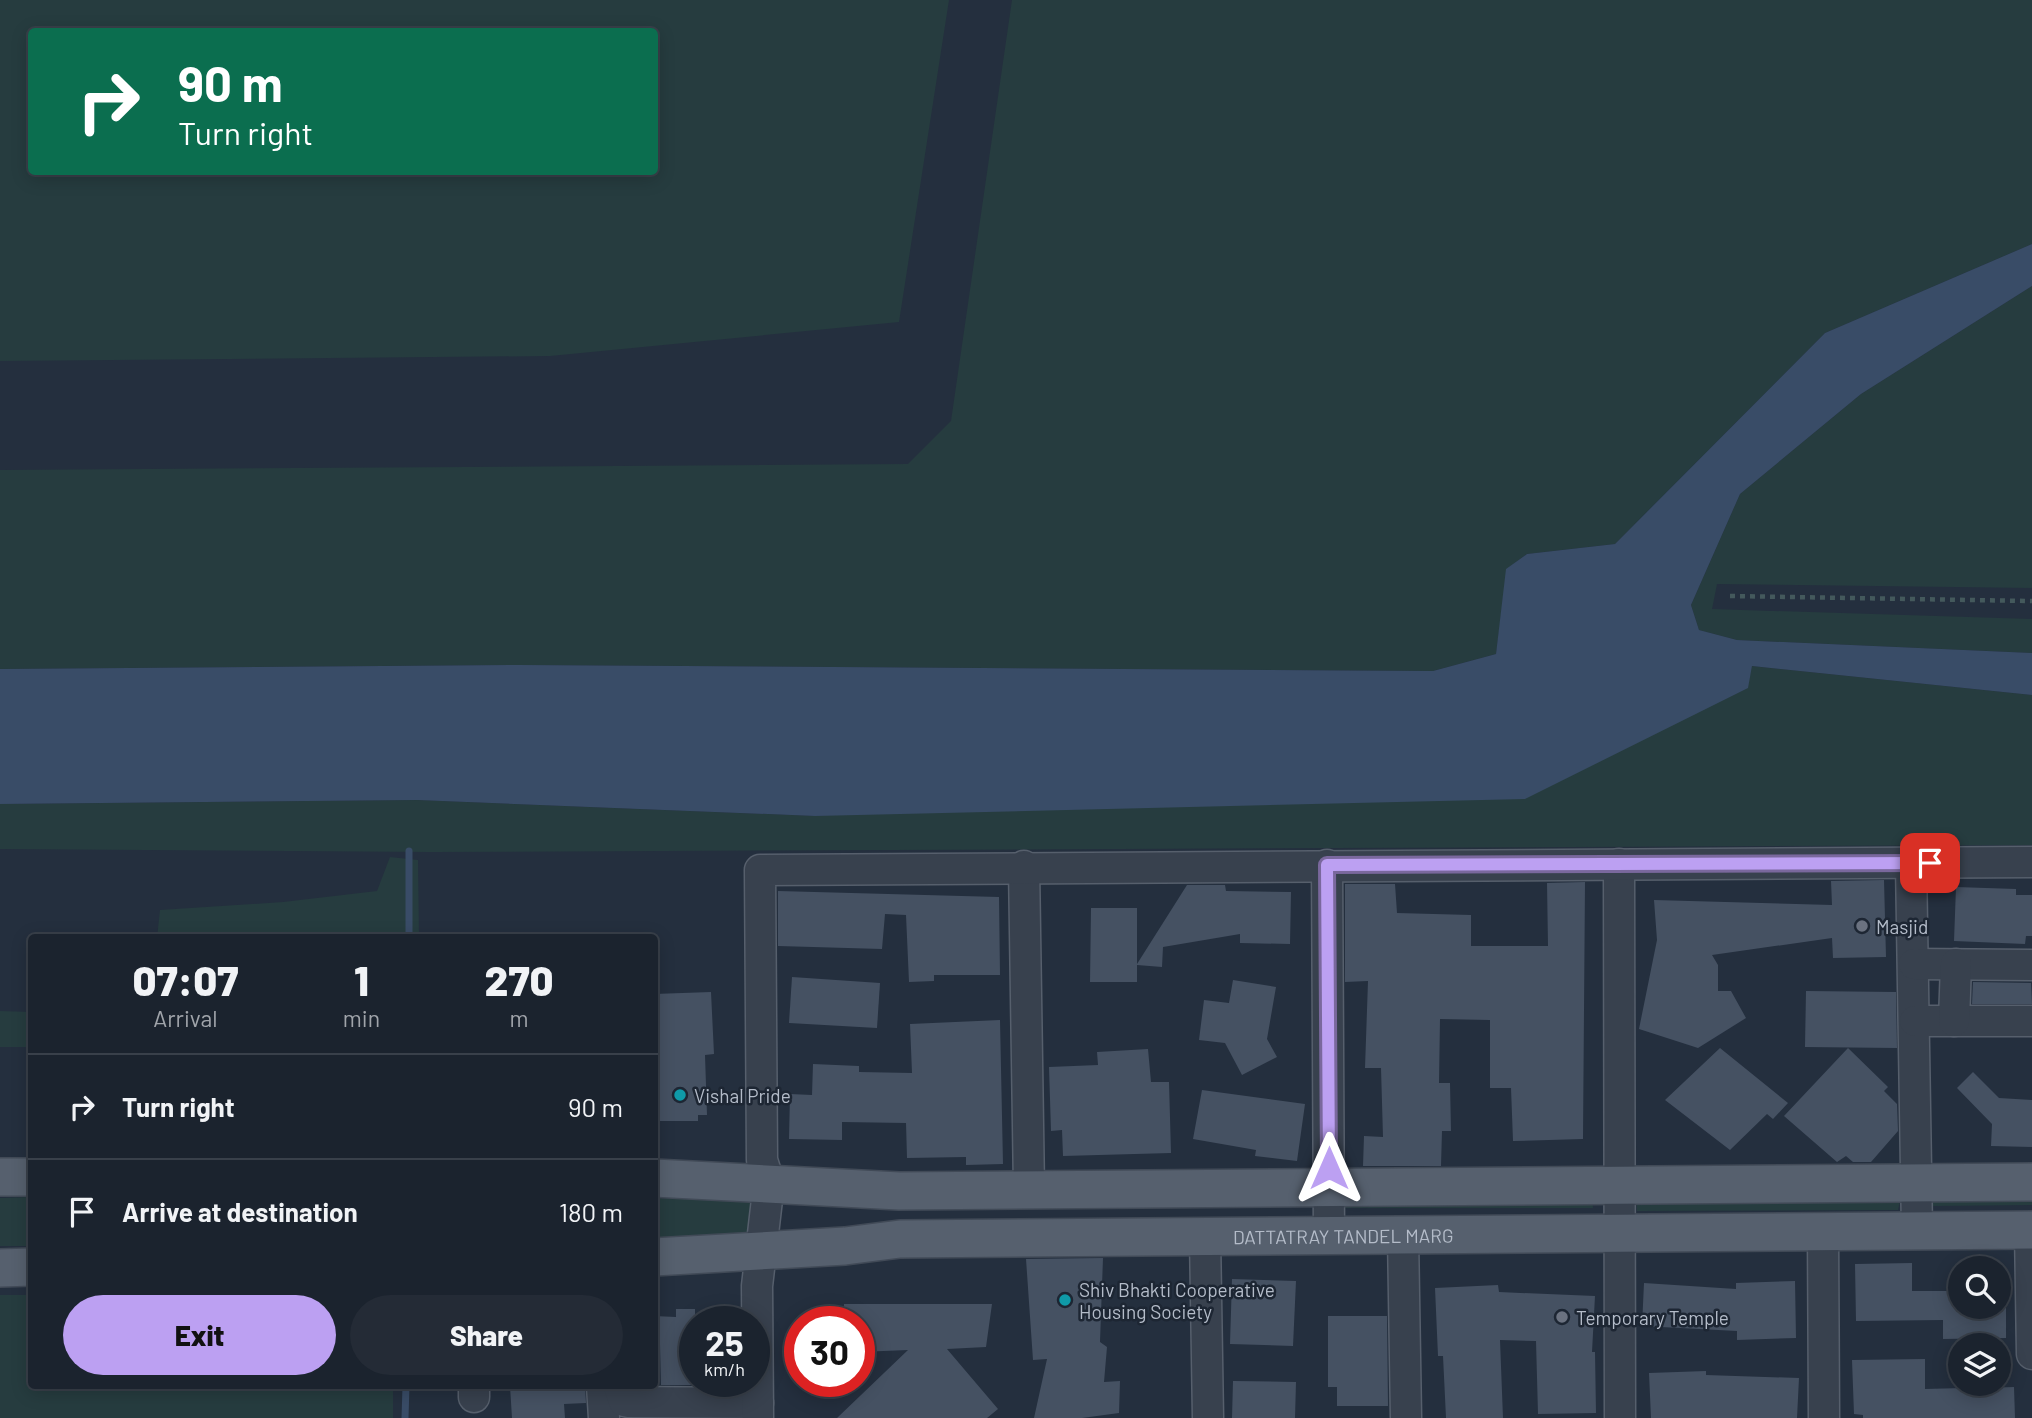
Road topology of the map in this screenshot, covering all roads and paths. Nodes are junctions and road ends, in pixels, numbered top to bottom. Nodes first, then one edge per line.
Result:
1 (1730, 596) dead end
2 (2032, 601) edge
3 (2032, 862) edge
4 (1911, 863) junction
5 (1619, 864) junction
6 (1327, 865) junction
7 (1024, 866) junction
8 (2032, 949) edge
9 (1914, 956) junction
10 (1956, 964) junction
11 (2032, 965) edge
12 (1915, 1020) junction
13 (1954, 1021) junction
14 (2032, 1021) edge
15 (0, 1177) edge
16 (28, 1177) edge
17 (658, 1178) edge
18 (769, 1182) junction
19 (2032, 1182) edge
20 (1916, 1183) junction
21 (1620, 1185) junction
22 (1329, 1187) junction
23 (1029, 1190) junction
24 (2031, 1230) edge
25 (1823, 1231) junction
26 (1917, 1231) junction
27 (1621, 1233) junction
28 (1329, 1235) junction
29 (1403, 1235) junction
30 (1205, 1236) junction
31 (763, 1249) junction
32 (658, 1257) edge
33 (28, 1267) edge
34 (0, 1268) edge
35 (2032, 1354) edge
36 (603, 1389) edge
37 (620, 1389) edge
38 (758, 1410) edge
39 (604, 1418) edge
40 (1208, 1418) edge
41 (1406, 1418) edge
42 (1620, 1418) edge
43 (1825, 1418) edge

1 - 2 path
3 - 4 street
4 - 5 street
4 - 9 street
5 - 6 street
5 - 21 street
6 - 7 street
6 - 22 street
7 - 18 street
7 - 23 street
8 - 9 street
9 - 10 street
9 - 12 street
10 - 11 street
10 - 13 street
12 - 13 street
12 - 20 street
13 - 14 street
15 - 16 main road
17 - 18 main road
18 - 23 main road
18 - 31 street
19 - 20 main road
20 - 21 main road
20 - 26 street
21 - 22 main road
21 - 27 street
22 - 23 main road
22 - 28 street
24 - 26 main road, DATTATRAY TANDEL MARG
24 - 35 street
25 - 26 main road, DATTATRAY TANDEL MARG
25 - 27 main road, DATTATRAY TANDEL MARG
25 - 43 street
27 - 29 main road, DATTATRAY TANDEL MARG
27 - 42 street
28 - 29 main road, DATTATRAY TANDEL MARG
28 - 30 main road, DATTATRAY TANDEL MARG
29 - 41 street
30 - 31 main road, DATTATRAY TANDEL MARG
30 - 40 street
31 - 32 main road, DATTATRAY TANDEL MARG
31 - 38 street
33 - 34 main road
36 - 39 street
37 - 38 street

